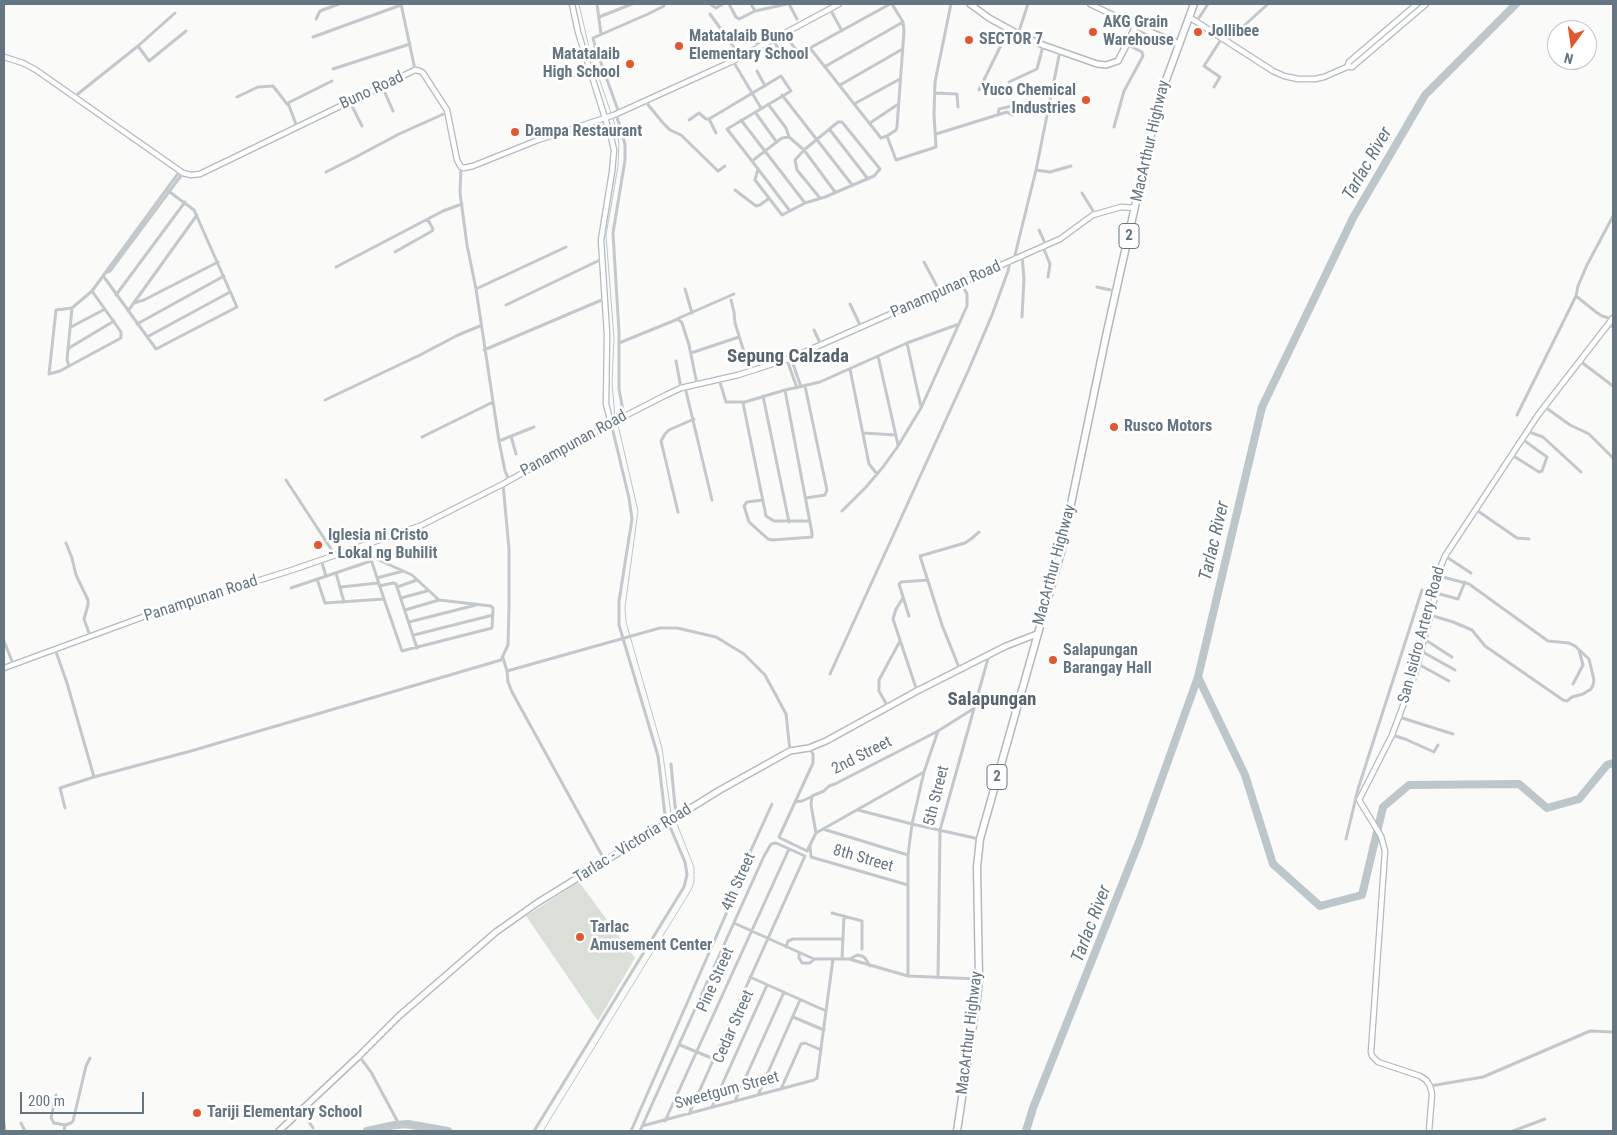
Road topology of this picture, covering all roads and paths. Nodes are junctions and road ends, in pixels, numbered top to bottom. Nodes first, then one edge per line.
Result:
1 (339, 4) edge
2 (401, 4) edge
3 (572, 4) edge
4 (597, 4) edge
5 (632, 4) edge
6 (664, 4) edge
7 (710, 4) edge
8 (723, 4) edge
9 (729, 4) edge
10 (751, 4) edge
11 (788, 4) edge
12 (839, 4) edge
13 (891, 4) edge
14 (951, 4) edge
15 (970, 4) edge
16 (1028, 4) edge
17 (1090, 4) edge
18 (1194, 4) edge
19 (1208, 4) edge
20 (1268, 4) edge
21 (1417, 4) edge
22 (1426, 4) edge
23 (772, 6) edge
24 (830, 9) junction
25 (755, 11) junction
26 (175, 13) dead end
27 (710, 14) dead end
28 (599, 17) junction
29 (1189, 17) junction
30 (316, 19) dead end
31 (797, 19) dead end
32 (1197, 21) junction
33 (903, 22) junction
34 (1136, 26) junction
35 (1009, 29) junction
36 (186, 31) dead end
37 (842, 31) junction
38 (601, 34) junction
39 (784, 34) junction
40 (1018, 34) junction
41 (752, 35) dead end
42 (313, 37) dead end
43 (1224, 39) junction
44 (773, 40) junction
45 (410, 44) junction
46 (1179, 44) junction
47 (1043, 45) junction
48 (1128, 45) junction
49 (138, 46) junction
50 (759, 47) junction
51 (778, 48) dead end
52 (810, 48) junction
53 (902, 50) junction
54 (1060, 51) junction
55 (4, 57) edge
56 (741, 57) junction
57 (733, 61) junction
58 (826, 66) junction
59 (1346, 67) junction
60 (333, 69) dead end
61 (415, 70) junction
62 (757, 71) dead end
63 (900, 79) junction
64 (332, 81) dead end
65 (1009, 82) dead end
66 (382, 86) junction
67 (765, 86) junction
68 (840, 86) junction
69 (1214, 88) dead end
70 (978, 90) dead end
71 (753, 93) junction
72 (935, 93) junction
73 (782, 95) junction
74 (74, 97) junction
75 (237, 97) dead end
76 (645, 101) junction
77 (350, 102) junction
78 (1025, 103) dead end
79 (288, 104) junction
80 (768, 104) junction
81 (854, 104) junction
82 (898, 105) junction
83 (958, 107) dead end
84 (761, 108) junction
85 (393, 111) dead end
86 (448, 112) junction
87 (754, 112) junction
88 (617, 114) junction
89 (998, 115) junction
90 (1012, 115) dead end
91 (605, 118) junction
92 (709, 119) junction
93 (689, 120) dead end
94 (741, 120) junction
95 (870, 123) junction
96 (362, 126) dead end
97 (297, 127) junction
98 (1114, 127) dead end
99 (830, 130) junction
100 (716, 133) dead end
101 (936, 134) junction
102 (886, 136) junction
103 (788, 138) junction
104 (817, 140) junction
105 (776, 141) junction
106 (804, 150) junction
107 (764, 151) junction
108 (752, 161) junction
109 (725, 166) dead end
110 (1071, 166) dead end
111 (461, 167) junction
112 (758, 169) junction
113 (1036, 170) junction
114 (181, 172) junction
115 (326, 172) dead end
116 (868, 179) junction
117 (853, 186) junction
118 (735, 190) dead end
119 (168, 191) junction
120 (836, 192) junction
121 (1082, 193) dead end
122 (820, 198) junction
123 (768, 199) junction
124 (185, 202) junction
125 (806, 203) junction
126 (462, 204) junction
127 (1135, 208) junction
128 (790, 211) junction
129 (1095, 214) junction
130 (198, 215) junction
131 (1613, 216) edge
132 (428, 220) junction
133 (1039, 230) dead end
134 (1045, 246) junction
135 (566, 247) dead end
136 (395, 252) dead end
137 (1022, 256) junction
138 (602, 259) junction
139 (1012, 261) junction
140 (218, 262) junction
141 (924, 262) dead end
142 (336, 267) dead end
143 (224, 276) junction
144 (104, 277) junction
145 (1048, 277) dead end
146 (960, 283) junction
147 (1097, 287) dead end
148 (685, 288) dead end
149 (476, 289) junction
150 (92, 291) junction
151 (1116, 291) junction
152 (230, 292) junction
153 (940, 292) junction
154 (734, 294) dead end
155 (116, 295) junction
156 (1576, 296) junction
157 (604, 299) junction
158 (731, 300) dead end
159 (133, 303) junction
160 (850, 304) dead end
161 (506, 305) dead end
162 (72, 308) junction
163 (105, 308) junction
164 (128, 311) junction
165 (692, 312) junction
166 (1022, 317) dead end
167 (1613, 318) edge
168 (678, 319) junction
169 (114, 321) junction
170 (137, 324) junction
171 (959, 324) junction
172 (480, 326) junction
173 (1611, 326) edge
174 (71, 327) junction
175 (861, 327) junction
176 (814, 330) dead end
177 (147, 337) junction
178 (739, 337) junction
179 (620, 343) junction
180 (907, 343) junction
181 (821, 345) junction
182 (68, 348) junction
183 (484, 350) junction
184 (691, 353) junction
185 (878, 356) junction
186 (789, 359) junction
187 (676, 361) dead end
188 (1580, 361) junction
189 (69, 366) junction
190 (850, 369) junction
191 (750, 371) junction
192 (718, 379) junction
193 (697, 384) junction
194 (806, 386) junction
195 (1613, 386) edge
196 (683, 387) junction
197 (799, 387) junction
198 (785, 390) junction
199 (763, 396) junction
200 (325, 400) dead end
201 (493, 402) junction
202 (743, 403) junction
203 (1544, 407) junction
204 (921, 408) junction
205 (624, 416) junction
206 (1517, 416) dead end
207 (694, 419) junction
208 (615, 421) junction
209 (534, 427) dead end
210 (1528, 430) junction
211 (863, 433) junction
212 (896, 435) junction
213 (422, 436) dead end
214 (512, 436) junction
215 (1522, 439) junction
216 (498, 441) junction
217 (898, 446) junction
218 (516, 454) dead end
219 (1512, 455) junction
220 (1613, 458) edge
221 (1581, 472) dead end
222 (877, 474) junction
223 (286, 480) dead end
224 (509, 480) junction
225 (503, 484) junction
226 (806, 498) junction
227 (712, 500) dead end
228 (763, 500) junction
229 (1475, 509) junction
230 (842, 511) dead end
231 (678, 512) dead end
232 (810, 521) junction
233 (789, 522) junction
234 (979, 532) dead end
235 (1529, 539) dead end
236 (66, 543) dead end
237 (366, 544) junction
238 (335, 555) junction
239 (370, 556) junction
240 (1445, 556) junction
241 (321, 560) junction
242 (371, 561) junction
243 (403, 571) junction
244 (336, 573) junction
245 (1471, 573) dead end
246 (326, 576) junction
247 (1439, 576) junction
248 (377, 578) junction
249 (317, 579) junction
250 (417, 580) junction
251 (928, 580) junction
252 (1466, 582) junction
253 (379, 585) junction
254 (396, 587) junction
255 (291, 588) dead end
256 (341, 588) junction
257 (1422, 590) dead end
258 (428, 591) junction
259 (1436, 593) junction
260 (401, 598) junction
261 (903, 598) junction
262 (384, 599) junction
263 (439, 600) junction
264 (344, 602) junction
265 (478, 604) junction
266 (405, 610) junction
267 (493, 614) junction
268 (1430, 615) junction
269 (909, 616) dead end
270 (409, 622) junction
271 (1037, 634) junction
272 (414, 635) junction
273 (90, 636) junction
274 (627, 638) junction
275 (1424, 638) junction
276 (900, 640) junction
277 (4, 641) edge
278 (54, 648) junction
279 (417, 648) junction
280 (1579, 649) junction
281 (1420, 651) junction
282 (989, 655) junction
283 (1452, 657) dead end
284 (503, 658) junction
285 (14, 664) junction
286 (1417, 664) junction
287 (4, 668) edge
288 (960, 670) junction
289 (1455, 670) dead end
290 (507, 671) junction
291 (830, 674) dead end
292 (1449, 681) dead end
293 (1573, 684) dead end
294 (918, 691) junction
295 (888, 707) junction
296 (974, 709) junction
297 (1399, 717) junction
298 (938, 731) junction
299 (1453, 734) dead end
300 (1392, 735) junction
301 (1438, 745) dead end
302 (809, 748) junction
303 (790, 751) junction
304 (672, 764) dead end
305 (924, 772) junction
306 (94, 777) junction
307 (812, 796) junction
308 (1357, 799) junction
309 (795, 802) junction
310 (772, 804) dead end
311 (65, 808) dead end
312 (858, 810) junction
313 (678, 817) junction
314 (668, 822) junction
315 (912, 824) junction
316 (823, 828) junction
317 (940, 830) junction
318 (816, 833) junction
319 (980, 839) junction
320 (1346, 839) dead end
321 (810, 844) junction
322 (789, 848) junction
323 (908, 855) junction
324 (605, 861) junction
325 (908, 885) junction
326 (832, 913) dead end
327 (844, 916) junction
328 (734, 923) junction
329 (752, 931) junction
330 (767, 939) junction
331 (843, 939) junction
332 (786, 947) junction
333 (862, 949) dead end
334 (799, 953) junction
335 (814, 959) junction
336 (833, 959) junction
337 (842, 959) junction
338 (849, 960) junction
339 (870, 966) junction
340 (908, 976) junction
341 (750, 977) junction
342 (938, 978) junction
343 (979, 979) junction
344 (767, 985) junction
345 (784, 992) junction
346 (800, 1000) junction
347 (826, 1011) junction
348 (793, 1017) junction
349 (824, 1030) junction
350 (1613, 1032) edge
351 (680, 1045) junction
352 (821, 1050) junction
353 (697, 1052) junction
354 (359, 1056) junction
355 (90, 1058) dead end
356 (714, 1059) junction
357 (1430, 1086) junction
358 (780, 1089) junction
359 (56, 1095) dead end
360 (758, 1095) junction
361 (735, 1101) junction
362 (712, 1107) junction
363 (301, 1110) junction
364 (688, 1114) junction
365 (1544, 1119) dead end
366 (665, 1120) junction
367 (4, 1123) edge
368 (21, 1123) dead end
369 (65, 1125) junction
370 (400, 1126) junction
371 (642, 1126) junction
372 (313, 1128) dead end
373 (5, 1131) edge
374 (25, 1131) edge
375 (64, 1131) edge
376 (279, 1131) edge
377 (372, 1131) edge
378 (435, 1131) edge
379 (534, 1131) edge
380 (631, 1131) edge
381 (640, 1131) edge
382 (957, 1131) edge
383 (1429, 1131) edge
384 (1513, 1131) edge

1 - 30 street
2 - 42 street
2 - 45 street
3 - 91 street
4 - 28 street
5 - 28 street
6 - 38 street
7 - 8 street
9 - 25 street
10 - 25 street
11 - 23 street
11 - 31 street
12 - 24 street
13 - 33 street
13 - 37 street
14 - 72 street
15 - 35 main road
16 - 40 street
17 - 34 street
18 - 29 highway, MacArthur Highway / 2
19 - 32 street
20 - 43 street
21 - 59 street
22 - 59 street
23 - 25 street
24 - 37 street
24 - 39 street
26 - 49 street
27 - 56 street
28 - 38 street
29 - 32 street
29 - 46 highway, MacArthur Highway / 2
32 - 43 street
33 - 53 street
33 - 58 street
34 - 46 main road
34 - 48 main road
35 - 40 main road
35 - 70 street
36 - 49 street
37 - 52 street
38 - 88 street
39 - 44 street
39 - 52 street
40 - 47 main road
41 - 50 street
43 - 59 street
43 - 69 street
44 - 50 street
44 - 51 street
45 - 60 street
45 - 61 street
46 - 127 highway, MacArthur Highway / 2
47 - 54 main road
47 - 65 street
48 - 54 main road
48 - 98 street
49 - 74 street
50 - 56 street
52 - 58 street
53 - 63 street
53 - 68 street
54 - 113 street
55 - 74 street
56 - 57 street
57 - 71 street
57 - 76 street
58 - 68 street
61 - 66 street, Buno Road
61 - 86 street, Buno Road
62 - 67 street
63 - 81 street
63 - 82 street
64 - 79 street
66 - 77 street, Buno Road
66 - 85 street
67 - 71 street
67 - 73 street
68 - 81 street
71 - 84 street
71 - 92 street
72 - 83 street
72 - 101 street
73 - 80 street
73 - 104 street
74 - 114 street
75 - 79 street
76 - 88 street
76 - 109 street
77 - 96 street
77 - 97 street, Buno Road
78 - 89 street
79 - 97 street
80 - 84 street
80 - 103 street
81 - 95 street
82 - 95 street
82 - 102 street
84 - 87 street
86 - 111 street, Buno Road
86 - 115 street
87 - 94 street
87 - 105 street
88 - 91 street
88 - 179 street
89 - 90 street
89 - 101 street
91 - 111 street
91 - 138 street
92 - 93 street
92 - 100 street
94 - 107 street
94 - 108 street
95 - 102 street
97 - 114 street, Buno Road
99 - 104 street
99 - 116 street
99 - 116 street
101 - 102 street
103 - 105 street
103 - 106 street
104 - 106 street
104 - 117 street
105 - 107 street
106 - 120 street
106 - 122 street
107 - 108 street
107 - 125 street
108 - 112 street
110 - 113 street
111 - 126 street
112 - 123 street
112 - 128 street
113 - 139 street
114 - 119 street
116 - 117 street
117 - 120 street
118 - 123 street
119 - 124 street
119 - 144 street
120 - 122 street
121 - 129 street
122 - 125 street
123 - 128 street
124 - 130 street
124 - 155 street
125 - 128 street
126 - 132 street
126 - 149 street
127 - 129 street, Panampunan Road
127 - 151 highway, MacArthur Highway / 2
129 - 134 street, Panampunan Road
130 - 140 street
130 - 159 street
131 - 156 street
132 - 136 street
132 - 142 street
133 - 134 street
134 - 137 street, Panampunan Road
134 - 145 street
135 - 149 street
137 - 139 street, Panampunan Road
137 - 166 street
138 - 157 street
138 - 161 street
139 - 146 street, Panampunan Road
139 - 291 street
140 - 143 street
140 - 159 street
141 - 153 street
143 - 152 street
143 - 170 street
144 - 150 street
144 - 155 street
146 - 153 street, Panampunan Road
146 - 171 street
147 - 151 street
148 - 165 street
149 - 172 street
150 - 162 street
150 - 163 street
151 - 271 highway, MacArthur Highway / 2
152 - 177 street
152 - 177 street
153 - 175 street, Panampunan Road
154 - 165 street
155 - 164 street
156 - 167 street
156 - 206 street
157 - 183 street
157 - 208 street
158 - 178 street
159 - 164 street
160 - 175 street
162 - 174 street
162 - 189 street
163 - 169 street
163 - 174 street
164 - 170 street
165 - 168 street
167 - 173 street, San Isidro Artery Road
168 - 179 street
168 - 184 street
169 - 182 street
169 - 189 street
170 - 177 street
171 - 180 street
171 - 204 street
172 - 183 street
172 - 200 street
173 - 188 street, San Isidro Artery Road
174 - 182 street
175 - 181 street, Panampunan Road
176 - 181 street
178 - 184 street
178 - 191 street
179 - 205 street
180 - 185 street
180 - 204 street
181 - 186 street, Panampunan Road
182 - 189 street
183 - 201 street
184 - 193 street
185 - 190 street
185 - 212 street
186 - 191 street, Panampunan Road
186 - 197 street
187 - 196 street
188 - 195 street
188 - 203 street, San Isidro Artery Road
190 - 194 street
190 - 211 street
191 - 192 street, Panampunan Road
192 - 193 street, Panampunan Road
192 - 202 street
193 - 196 street, Panampunan Road
194 - 197 street
194 - 226 street
196 - 205 street, Panampunan Road
196 - 207 street
197 - 198 street
198 - 199 street
198 - 226 street
199 - 202 street
199 - 233 street
201 - 213 street
201 - 216 street
202 - 228 street
203 - 210 street, San Isidro Artery Road
203 - 220 street
204 - 217 street
205 - 208 street, Panampunan Road
207 - 227 street
207 - 231 street
208 - 224 street, Panampunan Road
208 - 274 street
209 - 214 street
210 - 215 street, San Isidro Artery Road
210 - 221 street
211 - 212 street
211 - 222 street
212 - 217 street
214 - 216 street
214 - 218 street
215 - 219 street, San Isidro Artery Road
215 - 219 street
216 - 224 street
217 - 222 street
219 - 229 street, San Isidro Artery Road
222 - 230 street
223 - 238 street
224 - 225 street, Panampunan Road
225 - 237 street, Panampunan Road
225 - 284 street
226 - 232 street
228 - 232 street
228 - 233 street
229 - 235 street
229 - 240 street, San Isidro Artery Road
232 - 233 street
234 - 251 street
236 - 273 street
237 - 238 street, Panampunan Road
237 - 239 street
238 - 241 street, Panampunan Road
239 - 242 street
239 - 243 street
240 - 245 street
240 - 247 street, San Isidro Artery Road
241 - 246 street
241 - 273 street, Panampunan Road
242 - 244 street
242 - 248 street
243 - 248 street
243 - 250 street
244 - 246 street
244 - 256 street
246 - 249 street
247 - 252 street
247 - 259 street, San Isidro Artery Road
248 - 253 street
249 - 255 street
249 - 264 street
250 - 254 street
250 - 258 street
251 - 261 street
251 - 288 street
252 - 259 street
252 - 280 street
253 - 254 street
253 - 256 street
253 - 262 street
254 - 260 street
256 - 264 street
257 - 308 street
258 - 260 street
258 - 263 street
259 - 268 street, San Isidro Artery Road
260 - 266 street
261 - 269 street
261 - 276 street
262 - 264 street
262 - 279 street
263 - 265 street
263 - 266 street
265 - 267 street
265 - 270 street
266 - 270 street
267 - 272 street
267 - 279 street
268 - 275 street, San Isidro Artery Road
268 - 280 street
270 - 272 street
271 - 282 main road, Tarlac - Victoria Road
271 - 319 highway, MacArthur Highway / 2
272 - 279 street
273 - 278 street, Panampunan Road
274 - 290 street
274 - 303 street
274 - 314 street
275 - 281 street, San Isidro Artery Road
275 - 283 street
276 - 294 street
276 - 295 street
277 - 285 street
278 - 285 street, Panampunan Road
278 - 306 street
280 - 293 street
281 - 286 street, San Isidro Artery Road
281 - 289 street
282 - 288 main road, Tarlac - Victoria Road
282 - 296 street, 5th Street
284 - 290 street
284 - 306 street
285 - 287 street, Panampunan Road
286 - 292 street
286 - 297 street, San Isidro Artery Road
288 - 294 main road, Tarlac - Victoria Road
290 - 324 street
294 - 295 main road, Tarlac - Victoria Road
295 - 302 main road, Tarlac - Victoria Road
296 - 298 street, 2nd Street
296 - 317 street, 5th Street
297 - 299 street
297 - 300 street, San Isidro Artery Road
298 - 305 street
298 - 307 street, 2nd Street
300 - 301 street
300 - 308 street, San Isidro Artery Road
302 - 303 main road, Tarlac - Victoria Road
302 - 309 street
303 - 313 main road, Tarlac - Victoria Road
304 - 313 street
305 - 312 street
305 - 315 street
306 - 311 street
307 - 309 street, 2nd Street
307 - 318 street
308 - 320 street
308 - 357 street
309 - 321 street
310 - 380 street
312 - 315 street
312 - 316 street
313 - 314 main road, Tarlac - Victoria Road
314 - 324 main road, Tarlac - Victoria Road
314 - 379 street
315 - 317 street
315 - 323 street
316 - 318 street
316 - 323 street
317 - 319 street
317 - 342 street, 5th Street
318 - 321 street
319 - 343 highway, MacArthur Highway / 2
321 - 325 street, 8th Street
322 - 328 street, 4th Street
322 - 329 street, Pine Street
322 - 330 street
323 - 325 street
324 - 354 main road, Tarlac - Victoria Road
325 - 340 street
326 - 327 street
327 - 331 street
327 - 333 street
328 - 329 street
328 - 351 street, 4th Street
329 - 330 street
329 - 353 street, Pine Street
330 - 332 street
330 - 341 street
331 - 332 street
331 - 337 street
332 - 334 street
334 - 335 street
334 - 335 street
335 - 336 street
336 - 337 street
336 - 347 street
337 - 338 street
338 - 339 street
338 - 339 street
339 - 340 street
340 - 342 street
341 - 344 street
341 - 356 street
342 - 343 street
343 - 382 highway, MacArthur Highway / 2
344 - 345 street
344 - 362 street, Cedar Street
345 - 346 street
345 - 361 street
346 - 347 street
346 - 348 street
347 - 349 street
348 - 349 street
348 - 360 street
349 - 352 street
350 - 357 street
351 - 353 street
351 - 371 street, 4th Street
352 - 358 street, Sweetgum Street
352 - 358 street
353 - 356 street
353 - 366 street, Pine Street
354 - 363 main road, Tarlac - Victoria Road
354 - 370 street
355 - 369 street
356 - 364 street
357 - 383 street
358 - 360 street, Sweetgum Street
359 - 369 street
360 - 361 street, Sweetgum Street
361 - 362 street, Sweetgum Street
362 - 364 street, Sweetgum Street
363 - 372 street
363 - 376 main road, Tarlac - Victoria Road
364 - 366 street, Sweetgum Street
365 - 384 street
366 - 371 street, Sweetgum Street
367 - 373 street
368 - 374 street
369 - 375 street
370 - 377 street
370 - 378 street
371 - 381 street, 4th Street

